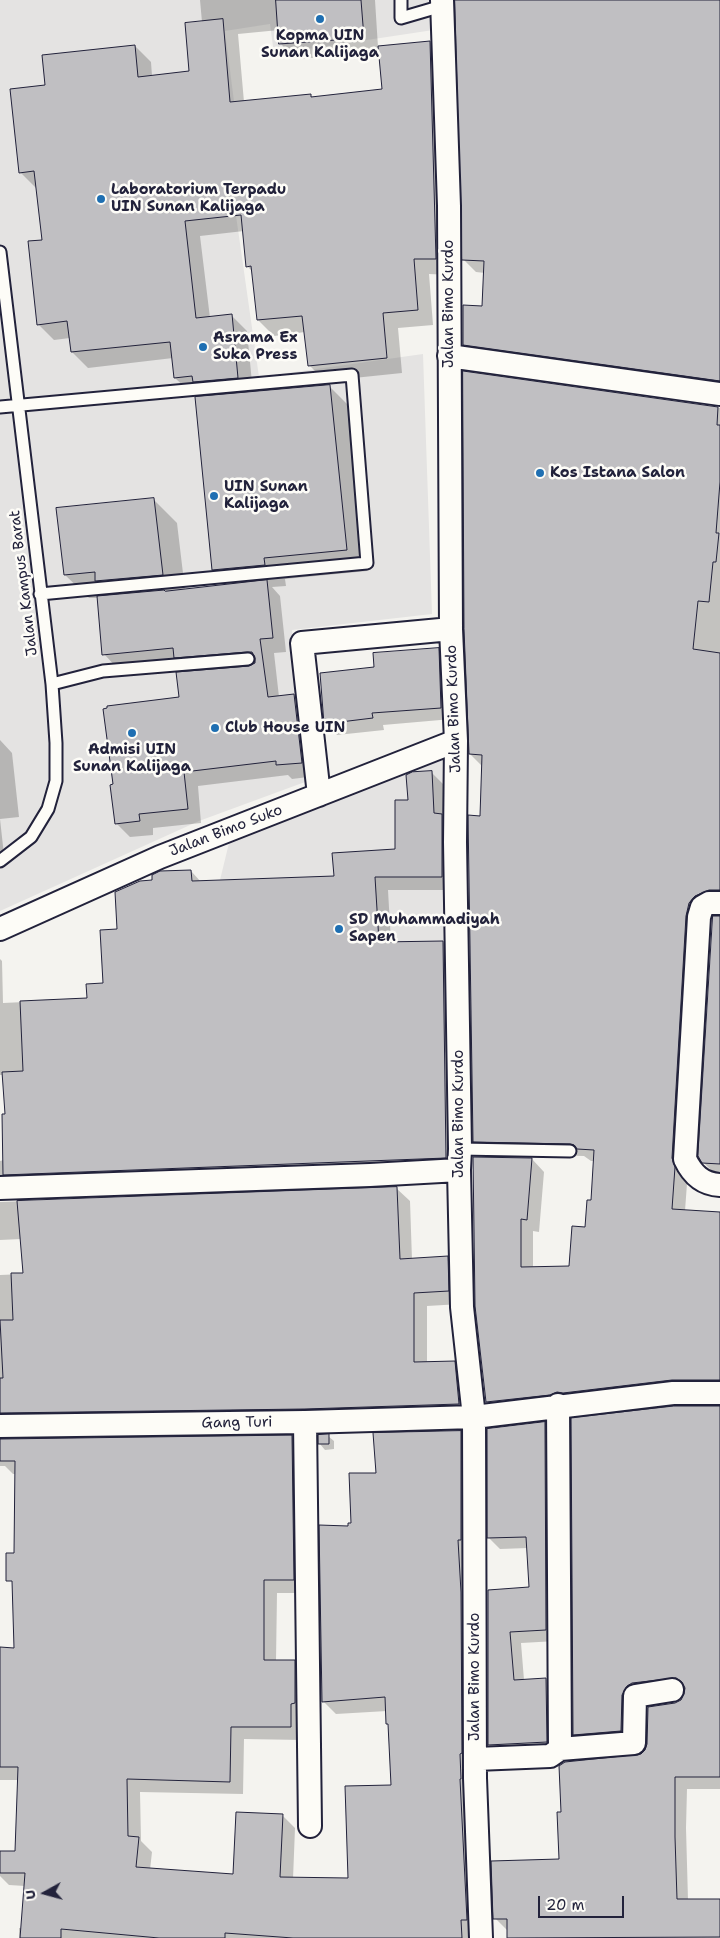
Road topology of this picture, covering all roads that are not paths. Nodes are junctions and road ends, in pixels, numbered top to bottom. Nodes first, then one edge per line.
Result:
1 (401, 0) edge
2 (442, 3) edge
3 (0, 252) edge
4 (449, 356) junction
5 (720, 394) edge
6 (18, 405) junction
7 (0, 407) edge
8 (40, 594) junction
9 (451, 629) junction
10 (248, 659) dead end
11 (52, 684) junction
12 (456, 741) junction
13 (319, 795) junction
14 (0, 861) edge
15 (720, 903) edge
16 (0, 929) edge
17 (570, 1151) dead end
18 (459, 1159) junction
19 (720, 1186) edge
20 (0, 1188) edge
21 (720, 1393) edge
22 (558, 1405) junction
23 (474, 1417) junction
24 (306, 1422) junction
25 (0, 1426) edge
26 (672, 1690) dead end
27 (560, 1749) junction
28 (476, 1759) junction
29 (310, 1826) dead end
30 (481, 1938) edge

1 - 2 lane
2 - 4 street, Jalan Bimo Kurdo
3 - 6 lane, Jalan Kampus Barat
4 - 5 street
4 - 9 street, Jalan Bimo Kurdo
6 - 7 lane
6 - 8 lane, Jalan Kampus Barat
6 - 8 lane
8 - 11 lane, Jalan Kampus Barat
9 - 12 street, Jalan Bimo Kurdo
9 - 13 street
10 - 11 lane
11 - 14 lane, Jalan Kampus Barat
12 - 13 street, Jalan Bimo Suko
12 - 18 street, Jalan Bimo Kurdo
13 - 16 street, Jalan Bimo Suko
15 - 19 street
17 - 18 lane
18 - 20 street
18 - 23 street, Jalan Bimo Kurdo
21 - 22 street
22 - 23 street
22 - 27 street
23 - 24 street, Gang Turi
23 - 28 street, Jalan Bimo Kurdo
24 - 25 street, Gang Turi
24 - 29 street
26 - 27 street
27 - 28 street
28 - 30 street, Jalan Bimo Kurdo

